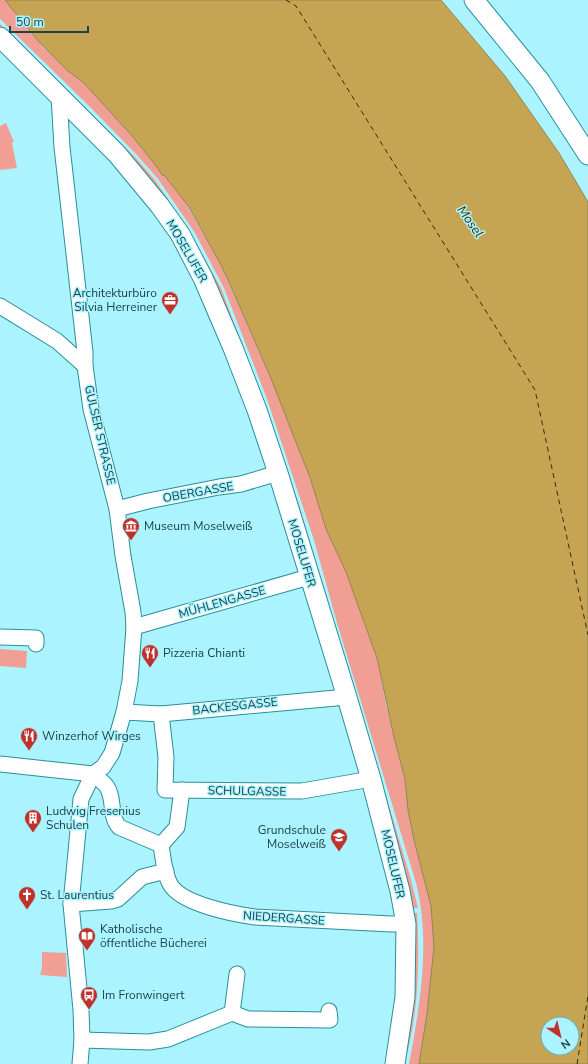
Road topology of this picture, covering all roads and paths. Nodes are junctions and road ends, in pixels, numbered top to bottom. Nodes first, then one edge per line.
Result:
1 (474, 0) edge
2 (0, 37) edge
3 (59, 96) junction
4 (588, 155) edge
5 (0, 306) edge
6 (85, 366) junction
7 (278, 473) junction
8 (118, 509) junction
9 (309, 577) junction
10 (134, 627) junction
11 (0, 637) edge
12 (36, 644) dead end
13 (346, 694) junction
14 (124, 712) junction
15 (161, 714) junction
16 (0, 764) edge
17 (93, 774) junction
18 (372, 779) junction
19 (182, 790) junction
20 (161, 845) junction
21 (166, 871) junction
22 (71, 904) junction
23 (406, 924) junction
24 (237, 974) dead end
25 (329, 1011) dead end
26 (232, 1013) junction
27 (82, 1040) junction
28 (80, 1064) edge
29 (395, 1064) edge

1 - 4 main road
2 - 3 main road
3 - 6 street, GÜLSER STRASSE
3 - 7 main road, MOSELUFER
5 - 6 street
6 - 8 street, GÜLSER STRASSE
7 - 8 street, OBERGASSE
7 - 9 main road, MOSELUFER
8 - 10 street, GÜLSER STRASSE
9 - 10 street, MÜHLENGASSE
9 - 13 main road, MOSELUFER
10 - 14 street, GÜLSER STRASSE
11 - 12 street
13 - 15 street, BACKESGASSE
13 - 18 main road, MOSELUFER
14 - 15 street, BACKESGASSE
14 - 17 street, GÜLSER STRASSE
15 - 19 street, SCHULGASSE
16 - 17 street
17 - 20 street
17 - 22 street
18 - 19 street, SCHULGASSE
18 - 23 main road, MOSELUFER
19 - 20 street
20 - 21 street
21 - 22 street
21 - 23 street, NIEDERGASSE
22 - 27 street
23 - 29 main road, MOSELUFER
24 - 26 street
25 - 26 street
26 - 27 street
27 - 28 street

